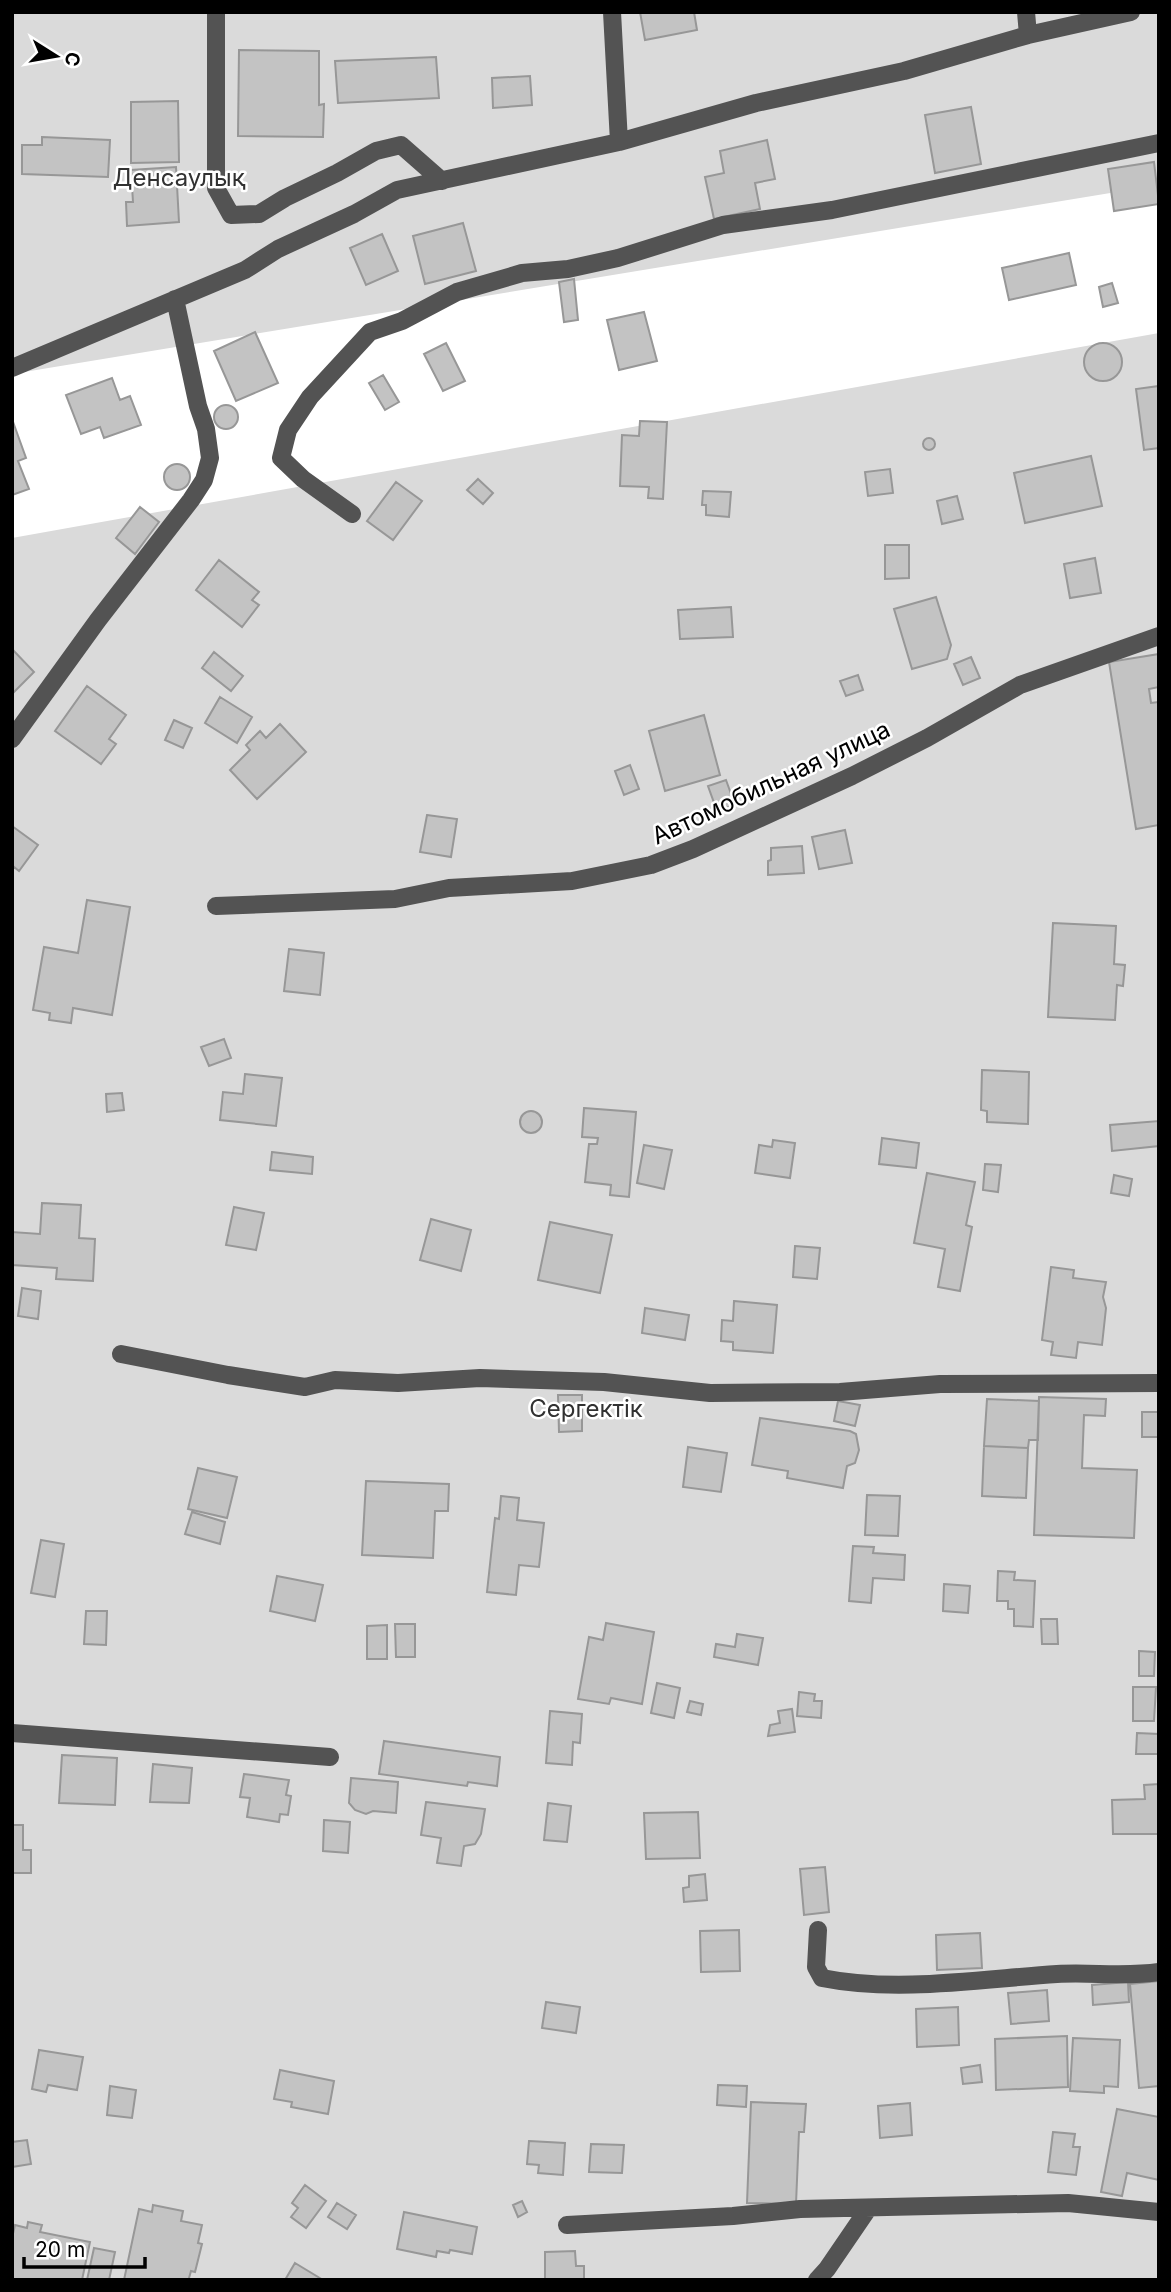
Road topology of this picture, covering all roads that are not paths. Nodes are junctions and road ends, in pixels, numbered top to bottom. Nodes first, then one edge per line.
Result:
1 (216, 12) edge
2 (612, 12) edge
3 (1026, 12) edge
4 (1131, 12) edge
5 (1028, 35) junction
6 (618, 142) junction
7 (1159, 143) edge
8 (442, 181) junction
9 (175, 299) junction
10 (12, 368) edge
11 (352, 514) dead end
12 (1159, 636) edge
13 (12, 739) edge
14 (216, 906) dead end
15 (121, 1354) dead end
16 (1159, 1383) edge
17 (12, 1733) edge
18 (330, 1757) dead end
19 (818, 1930) dead end
20 (1159, 1972) edge
21 (868, 2209) junction
22 (1159, 2211) edge
23 (567, 2225) dead end
24 (817, 2280) edge

1 - 8 street
2 - 6 street
3 - 5 street
4 - 5 street
5 - 6 street
6 - 8 street
7 - 11 street
8 - 9 street
9 - 10 street
9 - 13 street
12 - 14 street, Автомобильная улица
15 - 16 street
17 - 18 street
19 - 20 street
21 - 22 street
21 - 23 street
21 - 24 street

